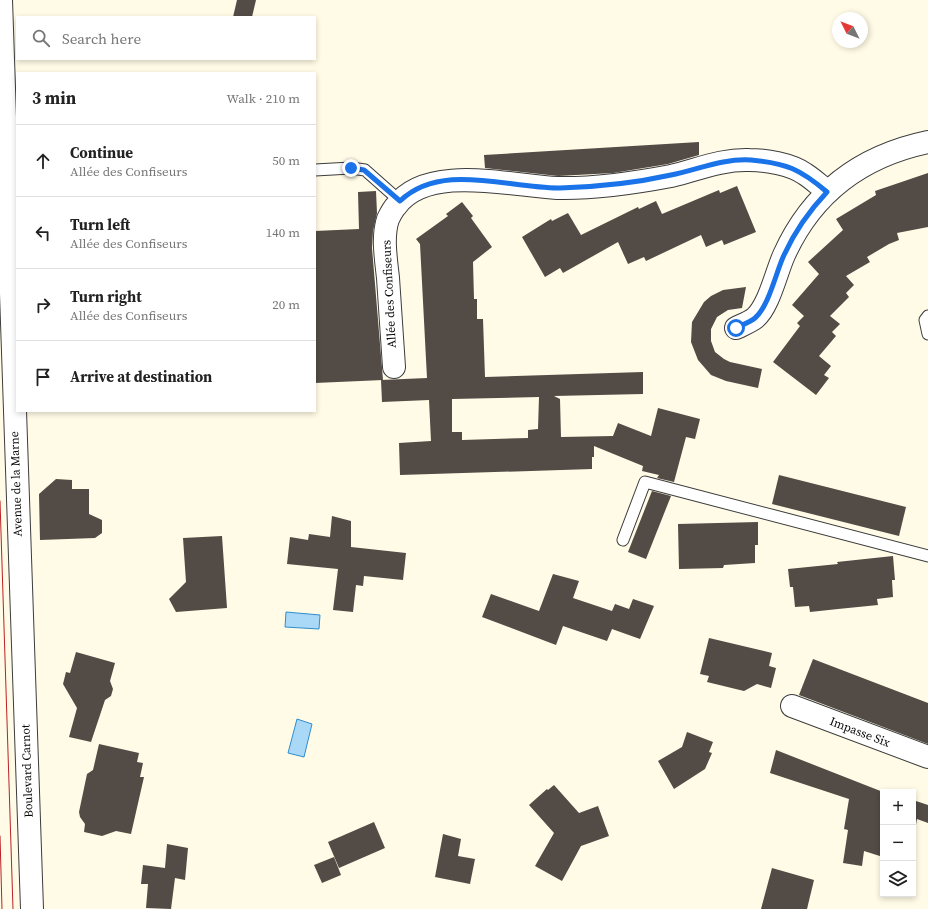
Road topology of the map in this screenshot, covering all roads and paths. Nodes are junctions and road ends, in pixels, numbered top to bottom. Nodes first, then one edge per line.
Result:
1 (1, 0) edge
2 (928, 142) edge
3 (316, 170) edge
4 (12, 190) edge
5 (827, 192) junction
6 (400, 201) junction
7 (13, 273) edge
8 (928, 316) edge
9 (736, 328) dead end
10 (928, 334) edge
11 (394, 367) dead end
12 (16, 393) edge
13 (16, 412) edge
14 (623, 540) dead end
15 (928, 556) edge
16 (22, 632) joint
17 (792, 706) dead end
18 (928, 757) edge
19 (32, 909) edge

1 - 4 street, Avenue de la Marne
2 - 5 street
3 - 6 lane
4 - 7 street, Avenue de la Marne
5 - 6 street, Allée des Confiseurs
5 - 9 street
6 - 11 street, Allée des Confiseurs
7 - 12 street, Avenue de la Marne
8 - 10 lane
13 - 16 street, Avenue de la Marne
14 - 15 lane
16 - 19 street, Boulevard Carnot
17 - 18 street, Impasse Six

